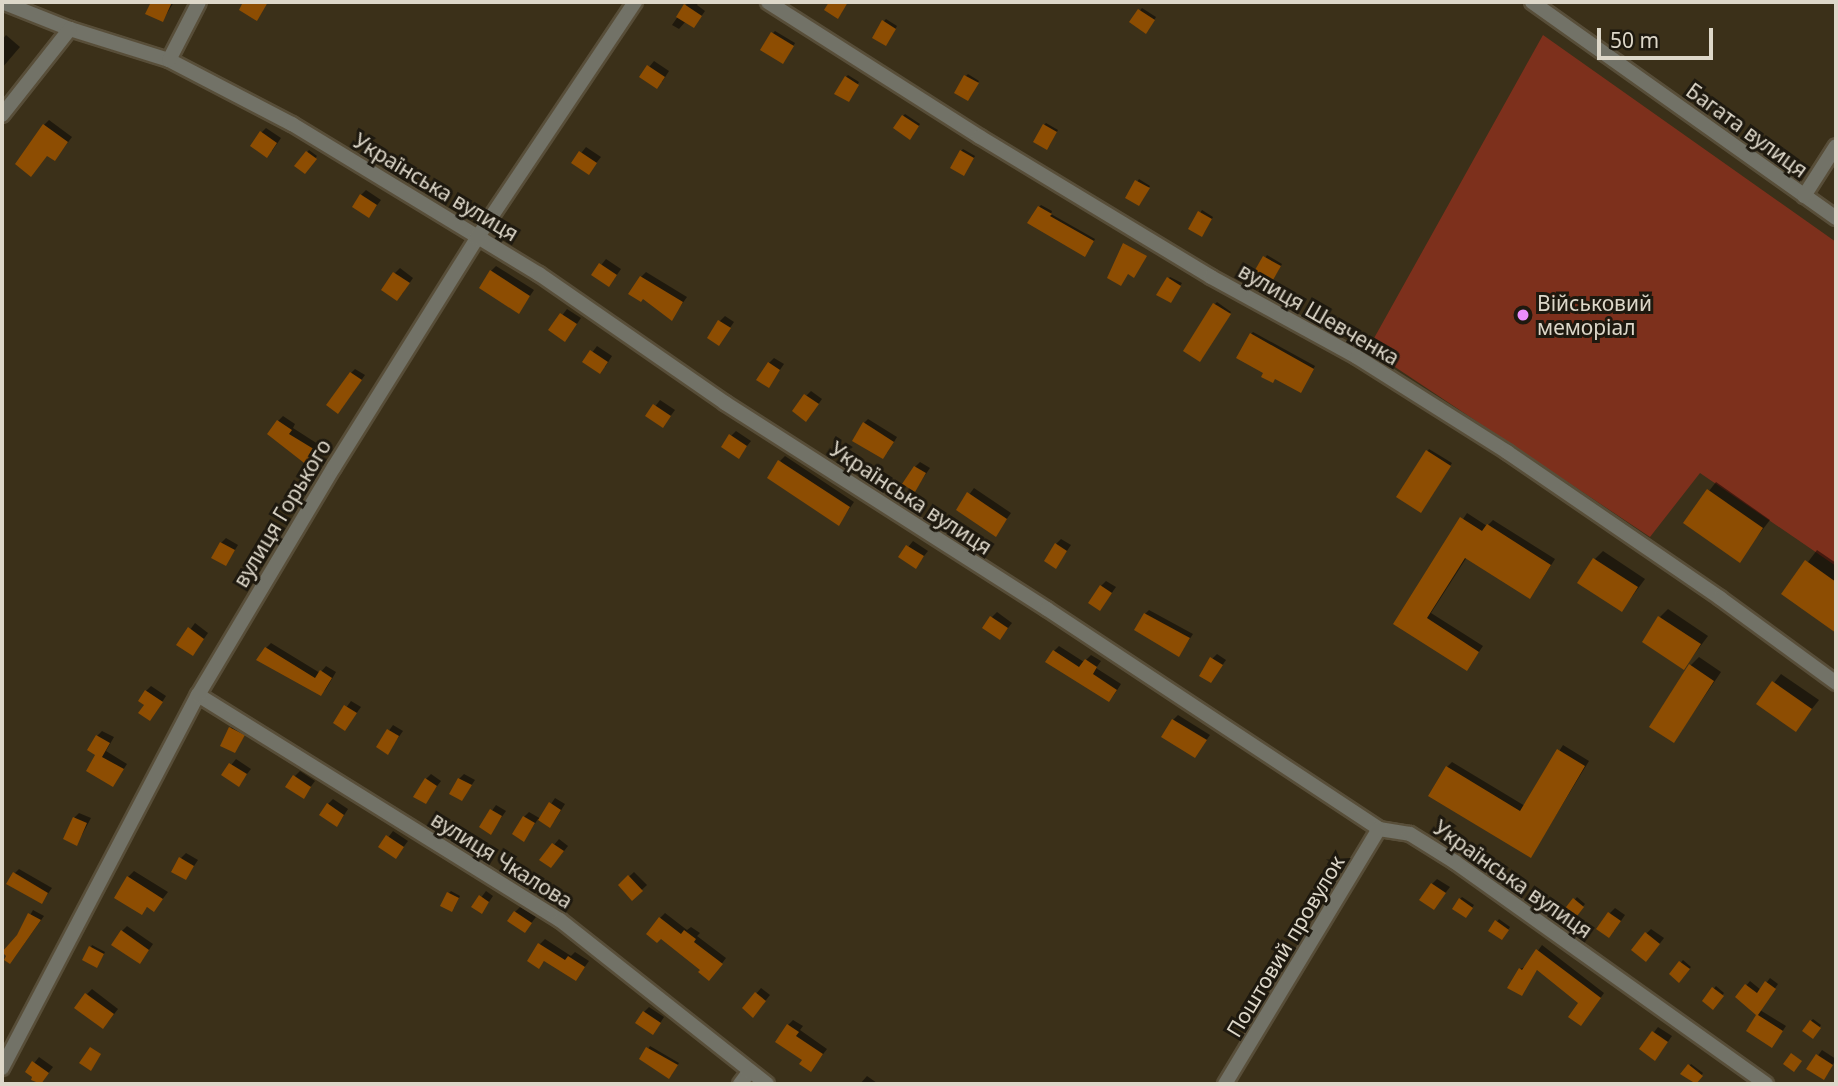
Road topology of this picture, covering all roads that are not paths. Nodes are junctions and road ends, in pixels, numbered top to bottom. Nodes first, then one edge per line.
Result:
1 (2, 2) edge
2 (199, 2) edge
3 (635, 2) edge
4 (768, 2) edge
5 (1532, 2) edge
6 (70, 29) junction
7 (169, 60) junction
8 (2, 115) edge
9 (1836, 146) edge
10 (1804, 196) junction
11 (1836, 218) edge
12 (477, 238) junction
13 (1836, 683) edge
14 (198, 695) junction
15 (1379, 829) junction
16 (2, 1068) edge
17 (749, 1072) junction
18 (740, 1084) edge
19 (766, 1084) edge
20 (1225, 1084) edge
21 (1766, 1084) edge

1 - 6 street, Українська вулиця
2 - 7 street
3 - 12 street, вулиця Горького
4 - 13 street, вулиця Шевченка
5 - 10 street, Багата вулиця
6 - 7 street, Українська вулиця
6 - 8 street
7 - 12 street, Українська вулиця
9 - 10 street
10 - 11 street, Багата вулиця
12 - 14 street, вулиця Горького
12 - 15 street, Українська вулиця
14 - 16 street, вулиця Горького
14 - 17 street, вулиця Чкалова
15 - 20 street, Поштовий провулок
15 - 21 street, Українська вулиця
17 - 18 street
17 - 19 street, вулиця Чкалова

